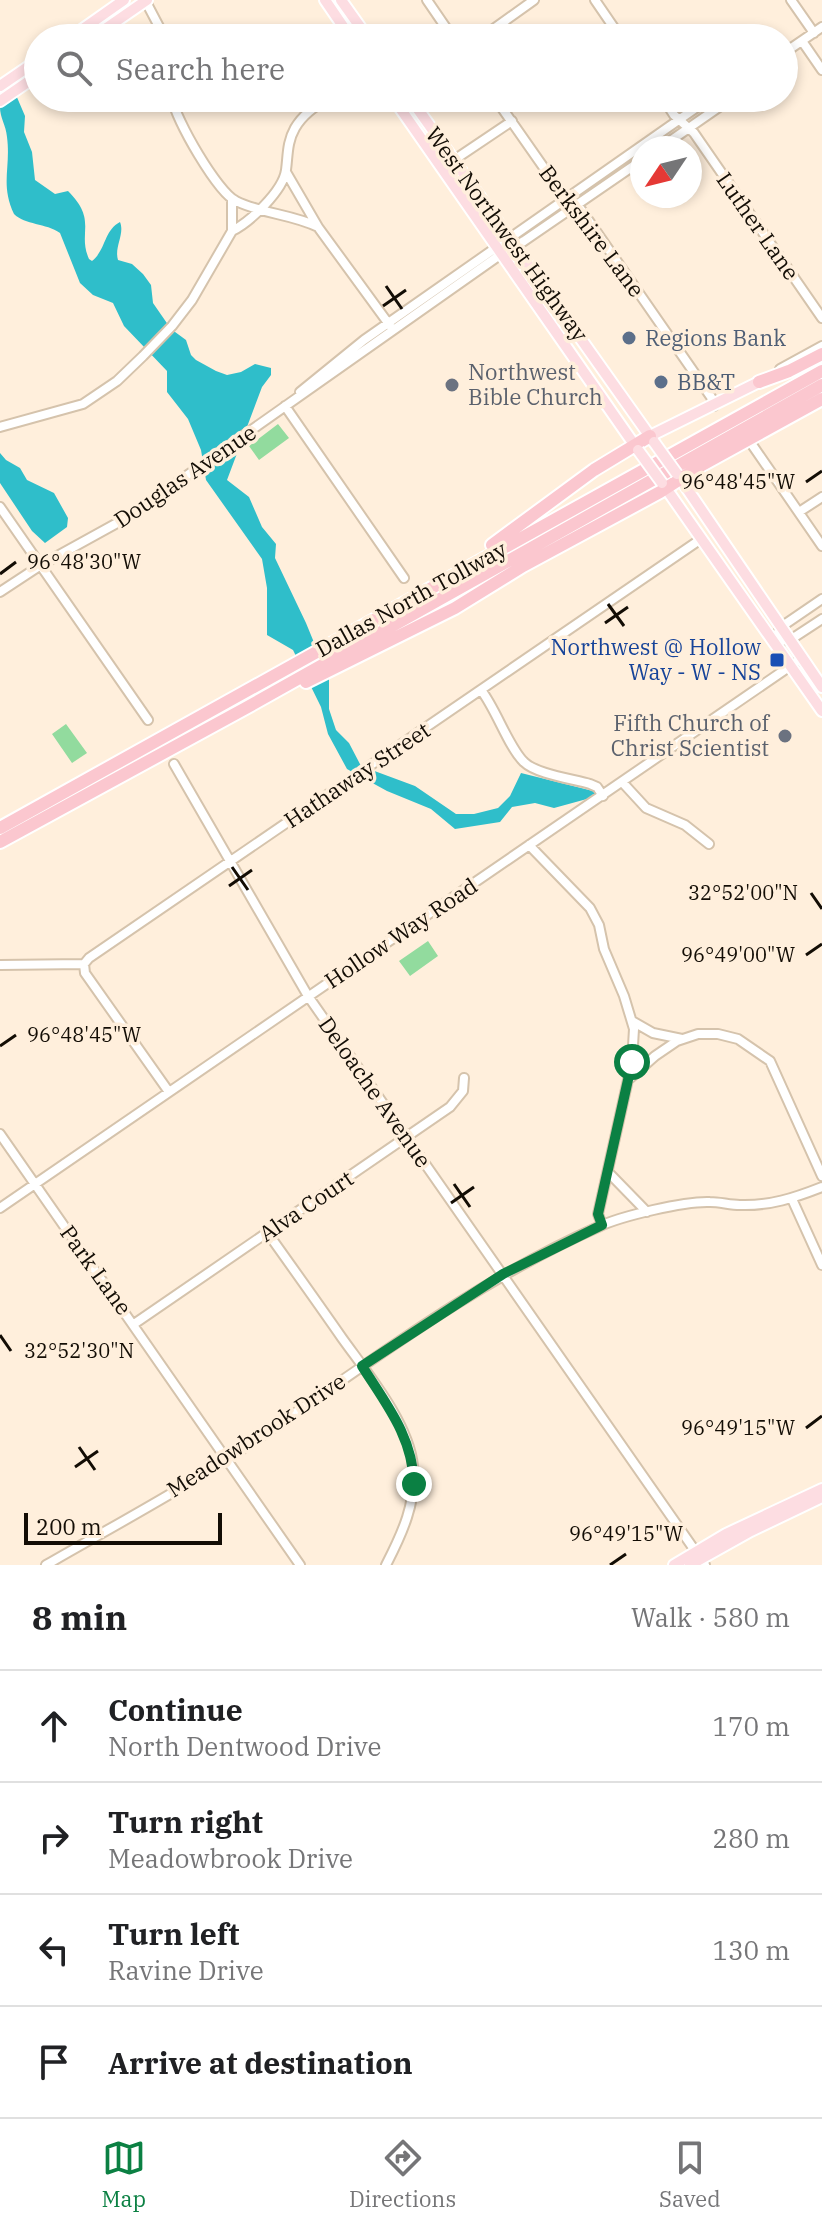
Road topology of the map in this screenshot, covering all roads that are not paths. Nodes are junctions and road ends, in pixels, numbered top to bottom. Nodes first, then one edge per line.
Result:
1 (124, 0) edge
2 (146, 0) edge
3 (325, 0) edge
4 (341, 0) edge
5 (427, 0) edge
6 (534, 0) edge
7 (595, 0) edge
8 (791, 0) edge
9 (90, 24) edge
10 (112, 24) edge
11 (158, 24) edge
12 (341, 24) edge
13 (358, 24) edge
14 (443, 24) edge
15 (501, 24) edge
16 (611, 24) edge
17 (818, 30) edge
18 (802, 41) junction
19 (798, 44) edge
20 (24, 69) edge
21 (822, 70) edge
22 (1, 83) edge
23 (24, 85) edge
24 (5, 98) edge
25 (175, 112) edge
26 (309, 112) edge
27 (403, 112) edge
28 (420, 112) edge
29 (505, 112) edge
30 (673, 112) edge
31 (690, 112) edge
32 (711, 112) edge
33 (679, 120) junction
34 (512, 121) junction
35 (688, 128) junction
36 (677, 136) edge
37 (454, 160) junction
38 (621, 160) junction
39 (608, 169) junction
40 (628, 170) joint
41 (286, 172) junction
42 (615, 179) junction
43 (565, 198) junction
44 (232, 200) junction
45 (577, 204) junction
46 (258, 210) junction
47 (318, 227) junction
48 (232, 231) junction
49 (512, 242) junction
50 (500, 250) junction
51 (531, 269) junction
52 (519, 277) junction
53 (822, 318) edge
54 (391, 327) junction
55 (822, 346) edge
56 (822, 354) edge
57 (822, 371) edge
58 (759, 382) junction
59 (822, 385) edge
60 (822, 399) edge
61 (285, 406) junction
62 (714, 406) junction
63 (680, 420) junction
64 (640, 422) junction
65 (0, 427) edge
66 (652, 439) junction
67 (753, 446) dead end
68 (636, 448) junction
69 (678, 477) junction
70 (664, 486) junction
71 (822, 497) edge
72 (0, 507) edge
73 (799, 512) junction
74 (701, 539) junction
75 (822, 546) edge
76 (41, 565) junction
77 (451, 576) junction
78 (404, 578) dead end
79 (0, 592) edge
80 (822, 599) edge
81 (822, 619) edge
82 (781, 627) junction
83 (790, 640) junction
84 (773, 641) junction
85 (802, 658) junction
86 (790, 665) junction
87 (822, 687) edge
88 (481, 690) junction
89 (244, 709) junction
90 (822, 711) edge
91 (148, 720) dead end
92 (174, 764) dead end
93 (623, 783) junction
94 (603, 796) junction
95 (0, 828) edge
96 (0, 842) edge
97 (709, 844) dead end
98 (529, 845) junction
99 (232, 860) junction
100 (84, 964) junction
101 (0, 965) edge
102 (308, 996) junction
103 (632, 1021) junction
104 (682, 1039) junction
105 (464, 1078) dead end
106 (627, 1080) junction
107 (169, 1092) junction
108 (0, 1134) edge
109 (407, 1137) junction
110 (608, 1172) junction
111 (822, 1176) edge
112 (35, 1184) junction
113 (822, 1187) edge
114 (792, 1199) junction
115 (0, 1208) edge
116 (647, 1212) junction
117 (602, 1225) junction
118 (267, 1232) junction
119 (822, 1265) edge
120 (503, 1274) junction
121 (134, 1324) junction
122 (362, 1366) junction
123 (227, 1459) junction
124 (822, 1489) edge
125 (822, 1497) edge
126 (804, 1502) junction
127 (700, 1558) edge
128 (46, 1565) edge
129 (300, 1565) edge
130 (386, 1565) edge
131 (674, 1565) edge
132 (690, 1565) edge

1 - 9 main road
2 - 10 main road
2 - 11 street
3 - 12 main road
4 - 13 main road
5 - 14 street
6 - 15 street
7 - 16 street
8 - 17 street
17 - 18 street
18 - 19 street
18 - 21 street
20 - 22 main road
22 - 24 street
23 - 24 main road
25 - 44 street
26 - 41 street
27 - 50 main road, West Northwest Highway
28 - 37 main road, West Northwest Highway
29 - 34 street, Berkshire Lane
30 - 33 street, Luther Lane
31 - 33 street, Douglas Avenue
32 - 35 street
33 - 35 street, Luther Lane
33 - 38 street, Douglas Avenue
34 - 37 street
34 - 43 street, Berkshire Lane
35 - 36 street
35 - 53 street, Luther Lane
37 - 49 main road, West Northwest Highway
38 - 39 street, Douglas Avenue
38 - 40 street
39 - 42 street
39 - 43 street, Douglas Avenue
40 - 42 street, Douglas Avenue
41 - 46 street
41 - 47 street
42 - 45 street, Douglas Avenue
43 - 45 street, Berkshire Lane
43 - 49 street, Douglas Avenue
44 - 46 street
44 - 48 street
45 - 49 street, Douglas Avenue
45 - 62 street, Berkshire Lane
46 - 47 street
46 - 48 street
47 - 54 street
48 - 65 street
49 - 50 street, Douglas Avenue
49 - 51 main road, West Northwest Highway
50 - 52 main road, West Northwest Highway
50 - 54 street, Douglas Avenue
51 - 52 main road
51 - 64 main road, West Northwest Highway
52 - 68 main road, West Northwest Highway
54 - 61 street, Douglas Avenue
55 - 58 street
56 - 58 highway
57 - 77 highway, Dallas North Tollway
58 - 62 main road
59 - 89 highway, Dallas North Tollway
60 - 69 highway
61 - 76 street, Douglas Avenue
61 - 78 street
62 - 63 main road
63 - 64 main road
63 - 66 main road
64 - 66 main road, West Northwest Highway
66 - 68 highway
66 - 69 main road, West Northwest Highway, bridge
67 - 73 street
68 - 70 main road, West Northwest Highway, bridge
68 - 77 highway
69 - 70 highway
69 - 82 main road, West Northwest Highway
70 - 74 main road, West Northwest Highway
70 - 89 highway
71 - 73 street
72 - 76 street
73 - 75 street
74 - 84 main road, West Northwest Highway
74 - 88 street, Hathaway Street
76 - 79 street, Douglas Avenue
76 - 91 street
77 - 95 highway, Dallas North Tollway
80 - 82 street
81 - 83 street
82 - 83 main road, West Northwest Highway
82 - 84 street
83 - 84 street
83 - 85 main road, West Northwest Highway
84 - 86 main road, West Northwest Highway
85 - 86 street, Hollow Way Road
85 - 87 main road, West Northwest Highway
86 - 90 main road, West Northwest Highway
86 - 93 street, Hollow Way Road
88 - 94 street
88 - 99 street, Hathaway Street
89 - 96 highway, Dallas North Tollway
92 - 99 street, Deloache Avenue
93 - 94 street, Hollow Way Road
93 - 97 street
94 - 98 street, Hollow Way Road
98 - 102 street, Hollow Way Road
98 - 103 street
99 - 100 street, Hathaway Street
99 - 102 street, Deloache Avenue
100 - 101 street
100 - 107 street
102 - 107 street, Hollow Way Road
102 - 109 street, Deloache Avenue
103 - 104 street
103 - 106 street
104 - 106 street
104 - 111 street
105 - 109 street, Alva Court
106 - 110 street
107 - 112 street, Hollow Way Road
108 - 112 street, Park Lane
109 - 118 street, Alva Court
109 - 120 street, Deloache Avenue
110 - 116 street
110 - 117 street
112 - 115 street, Hollow Way Road
112 - 121 street, Park Lane
113 - 114 street, Meadowbrook Drive
114 - 116 street, Meadowbrook Drive
114 - 119 street
116 - 117 street, Meadowbrook Drive
117 - 120 street, Meadowbrook Drive
118 - 121 street, Alva Court
118 - 122 street
120 - 122 street, Meadowbrook Drive
120 - 127 street, Deloache Avenue
121 - 123 street, Park Lane
122 - 123 street, Meadowbrook Drive
122 - 130 street
123 - 128 street, Meadowbrook Drive
123 - 129 street, Park Lane
124 - 126 main road
125 - 126 main road
126 - 127 main road
127 - 131 main road
127 - 132 main road

